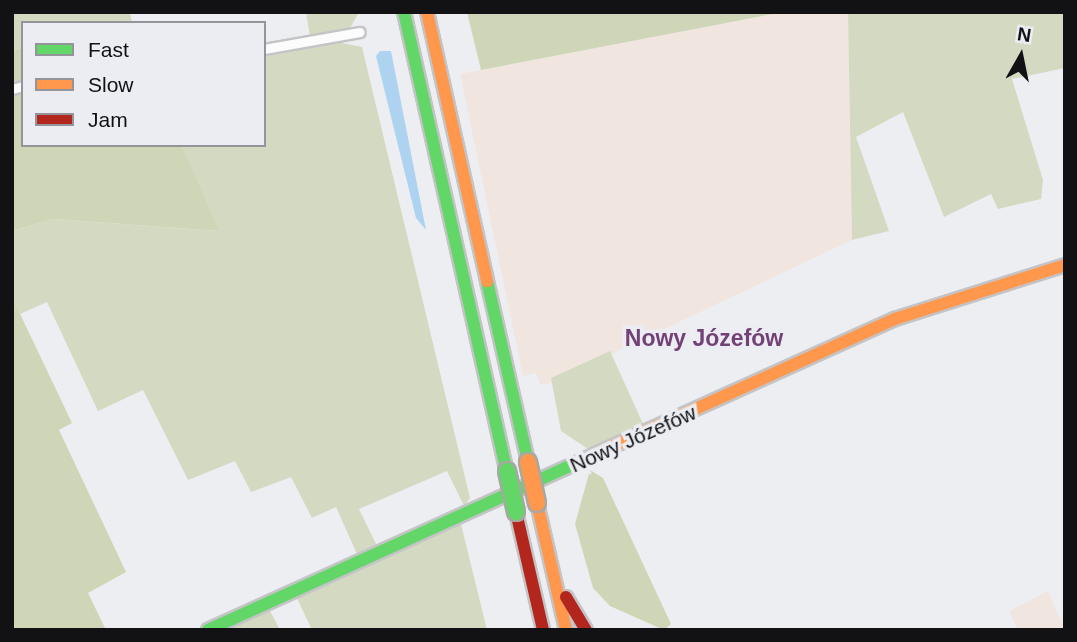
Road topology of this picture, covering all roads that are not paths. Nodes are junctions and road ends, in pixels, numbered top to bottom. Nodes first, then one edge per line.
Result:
1 (404, 12) edge
2 (427, 12) edge
3 (359, 32) dead end
4 (266, 49) edge
5 (1065, 265) edge
6 (552, 562) junction
7 (208, 630) edge
8 (543, 630) edge
9 (566, 630) edge
10 (586, 630) edge

1 - 8 main road, bridge
2 - 6 main road, bridge
3 - 4 street
5 - 7 main road, Nowy Józefów
6 - 9 main road
6 - 10 main road

